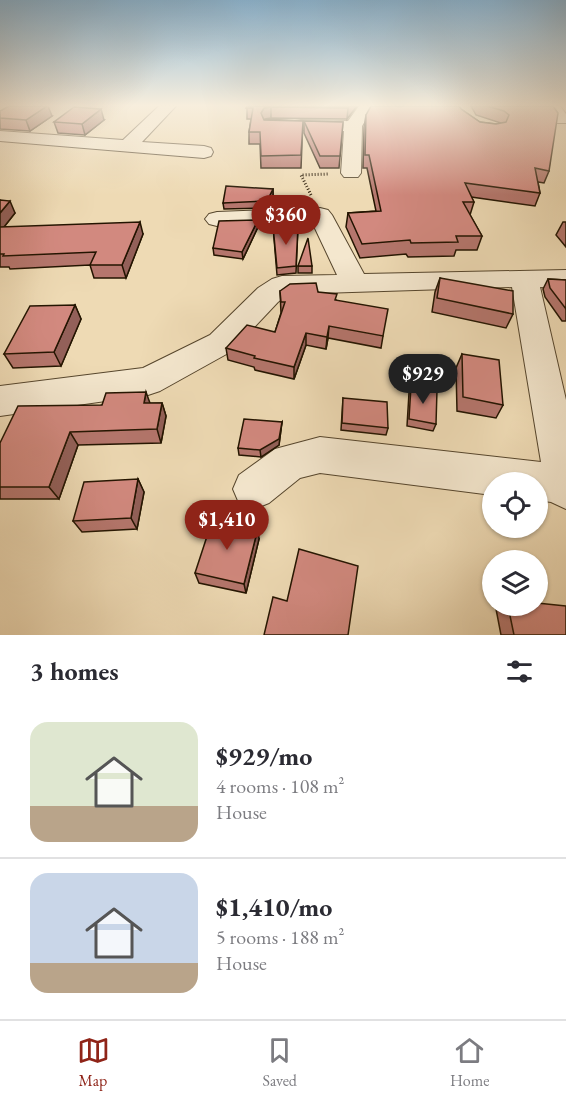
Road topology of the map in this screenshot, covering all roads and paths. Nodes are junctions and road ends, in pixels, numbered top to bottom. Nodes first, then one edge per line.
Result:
1 (0, 136) edge
2 (39, 136) edge
3 (138, 136) edge
4 (353, 136) edge
5 (34, 139) junction
6 (128, 146) junction
7 (204, 152) dead end
8 (351, 173) joint
9 (320, 214) junction
10 (217, 219) edge
11 (524, 278) junction
12 (566, 279) edge
13 (355, 283) junction
14 (0, 401) edge
15 (565, 487) edge
16 (254, 489) dead end

1 - 5 street
2 - 5 street
3 - 6 street
4 - 8 street
5 - 6 street
6 - 7 street
8 - 9 path
9 - 10 street
9 - 13 street
11 - 12 street
11 - 13 street
11 - 15 street
13 - 14 street
15 - 16 street

